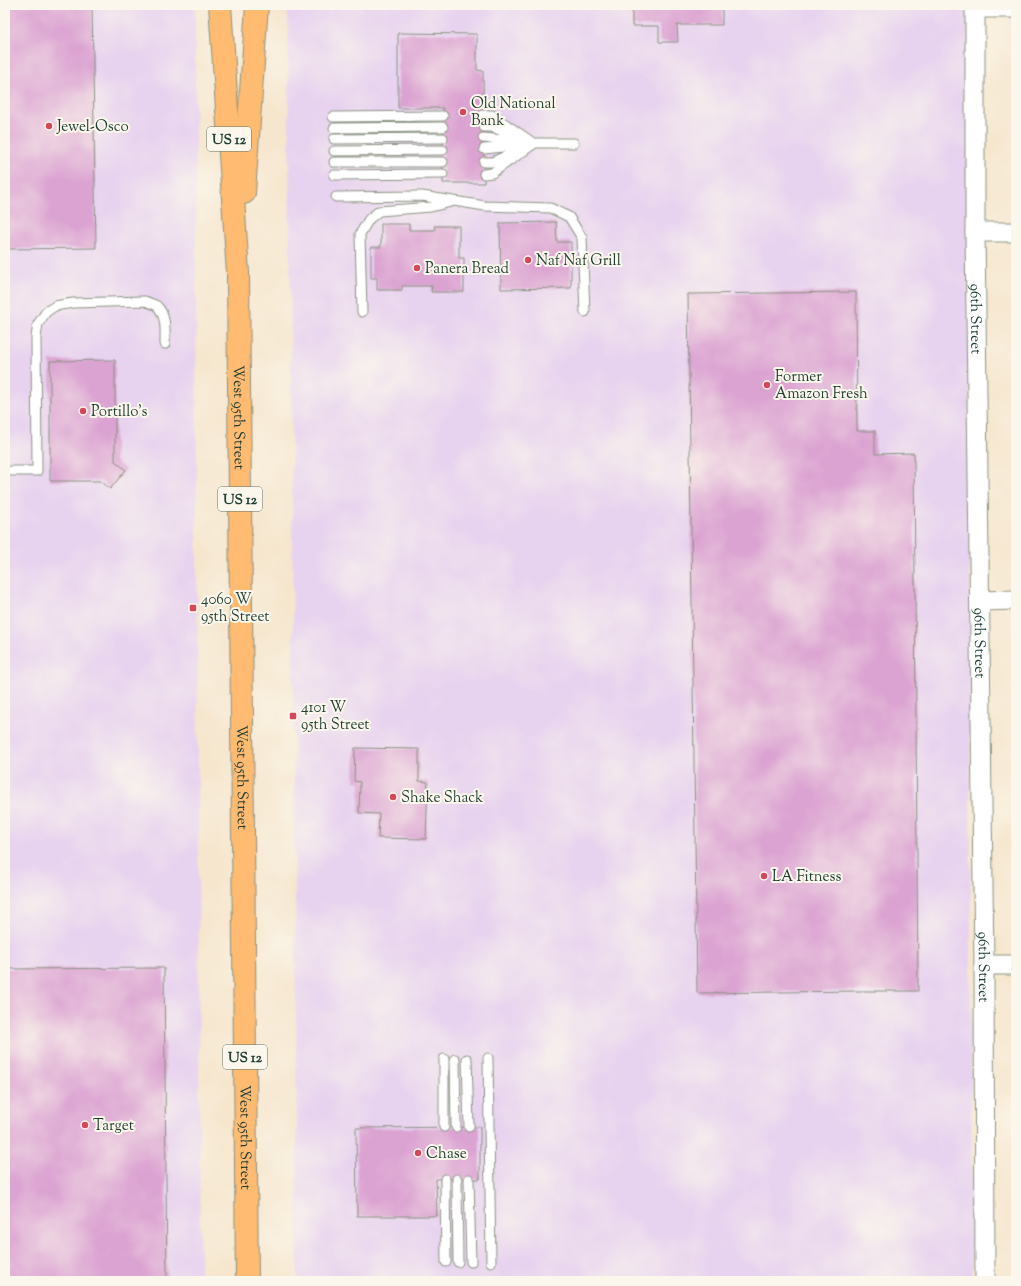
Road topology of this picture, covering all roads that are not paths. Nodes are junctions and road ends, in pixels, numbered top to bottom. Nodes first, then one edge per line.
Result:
1 (220, 5) edge
2 (257, 5) edge
3 (975, 9) edge
4 (1016, 13) edge
5 (483, 115) dead end
6 (443, 116) dead end
7 (333, 117) dead end
8 (443, 127) dead end
9 (484, 127) dead end
10 (334, 128) dead end
11 (444, 138) dead end
12 (483, 138) dead end
13 (334, 139) dead end
14 (535, 143) junction
15 (574, 144) dead end
16 (484, 149) dead end
17 (443, 150) dead end
18 (334, 151) dead end
19 (334, 162) dead end
20 (443, 162) dead end
21 (484, 162) dead end
22 (443, 174) dead end
23 (484, 174) dead end
24 (334, 175) dead end
25 (336, 197) dead end
26 (456, 201) junction
27 (975, 232) junction
28 (1016, 232) edge
29 (238, 273) junction
30 (362, 312) dead end
31 (585, 312) dead end
32 (165, 344) dead end
33 (11, 471) dead end
34 (1016, 600) edge
35 (980, 601) junction
36 (984, 965) junction
37 (1016, 965) edge
38 (488, 1058) dead end
39 (444, 1059) dead end
40 (455, 1059) dead end
41 (467, 1059) dead end
42 (444, 1127) dead end
43 (456, 1127) dead end
44 (468, 1127) dead end
45 (469, 1178) dead end
46 (445, 1179) dead end
47 (457, 1179) dead end
48 (446, 1262) dead end
49 (458, 1262) dead end
50 (471, 1262) dead end
51 (491, 1262) dead end
52 (247, 1281) edge
53 (986, 1281) edge

1 - 29 main road, West 95th Street / US 12
2 - 29 main road, West 95th Street / US 12
3 - 4 lane
3 - 27 street, 96th Street
5 - 14 lane
6 - 7 lane
8 - 10 lane
9 - 14 lane
11 - 13 lane
12 - 14 lane
14 - 15 lane
14 - 16 lane
14 - 21 lane
14 - 23 lane
17 - 18 lane
19 - 20 lane
22 - 24 lane
25 - 26 lane
26 - 30 lane
26 - 31 lane
27 - 28 street
27 - 35 street, 96th Street
29 - 52 main road, West 95th Street / US 12
32 - 33 lane
34 - 35 street
35 - 36 street, 96th Street
36 - 37 street
36 - 53 street, 96th Street
38 - 51 lane
39 - 42 lane
40 - 43 lane
41 - 44 lane
45 - 50 lane
46 - 48 lane
47 - 49 lane

